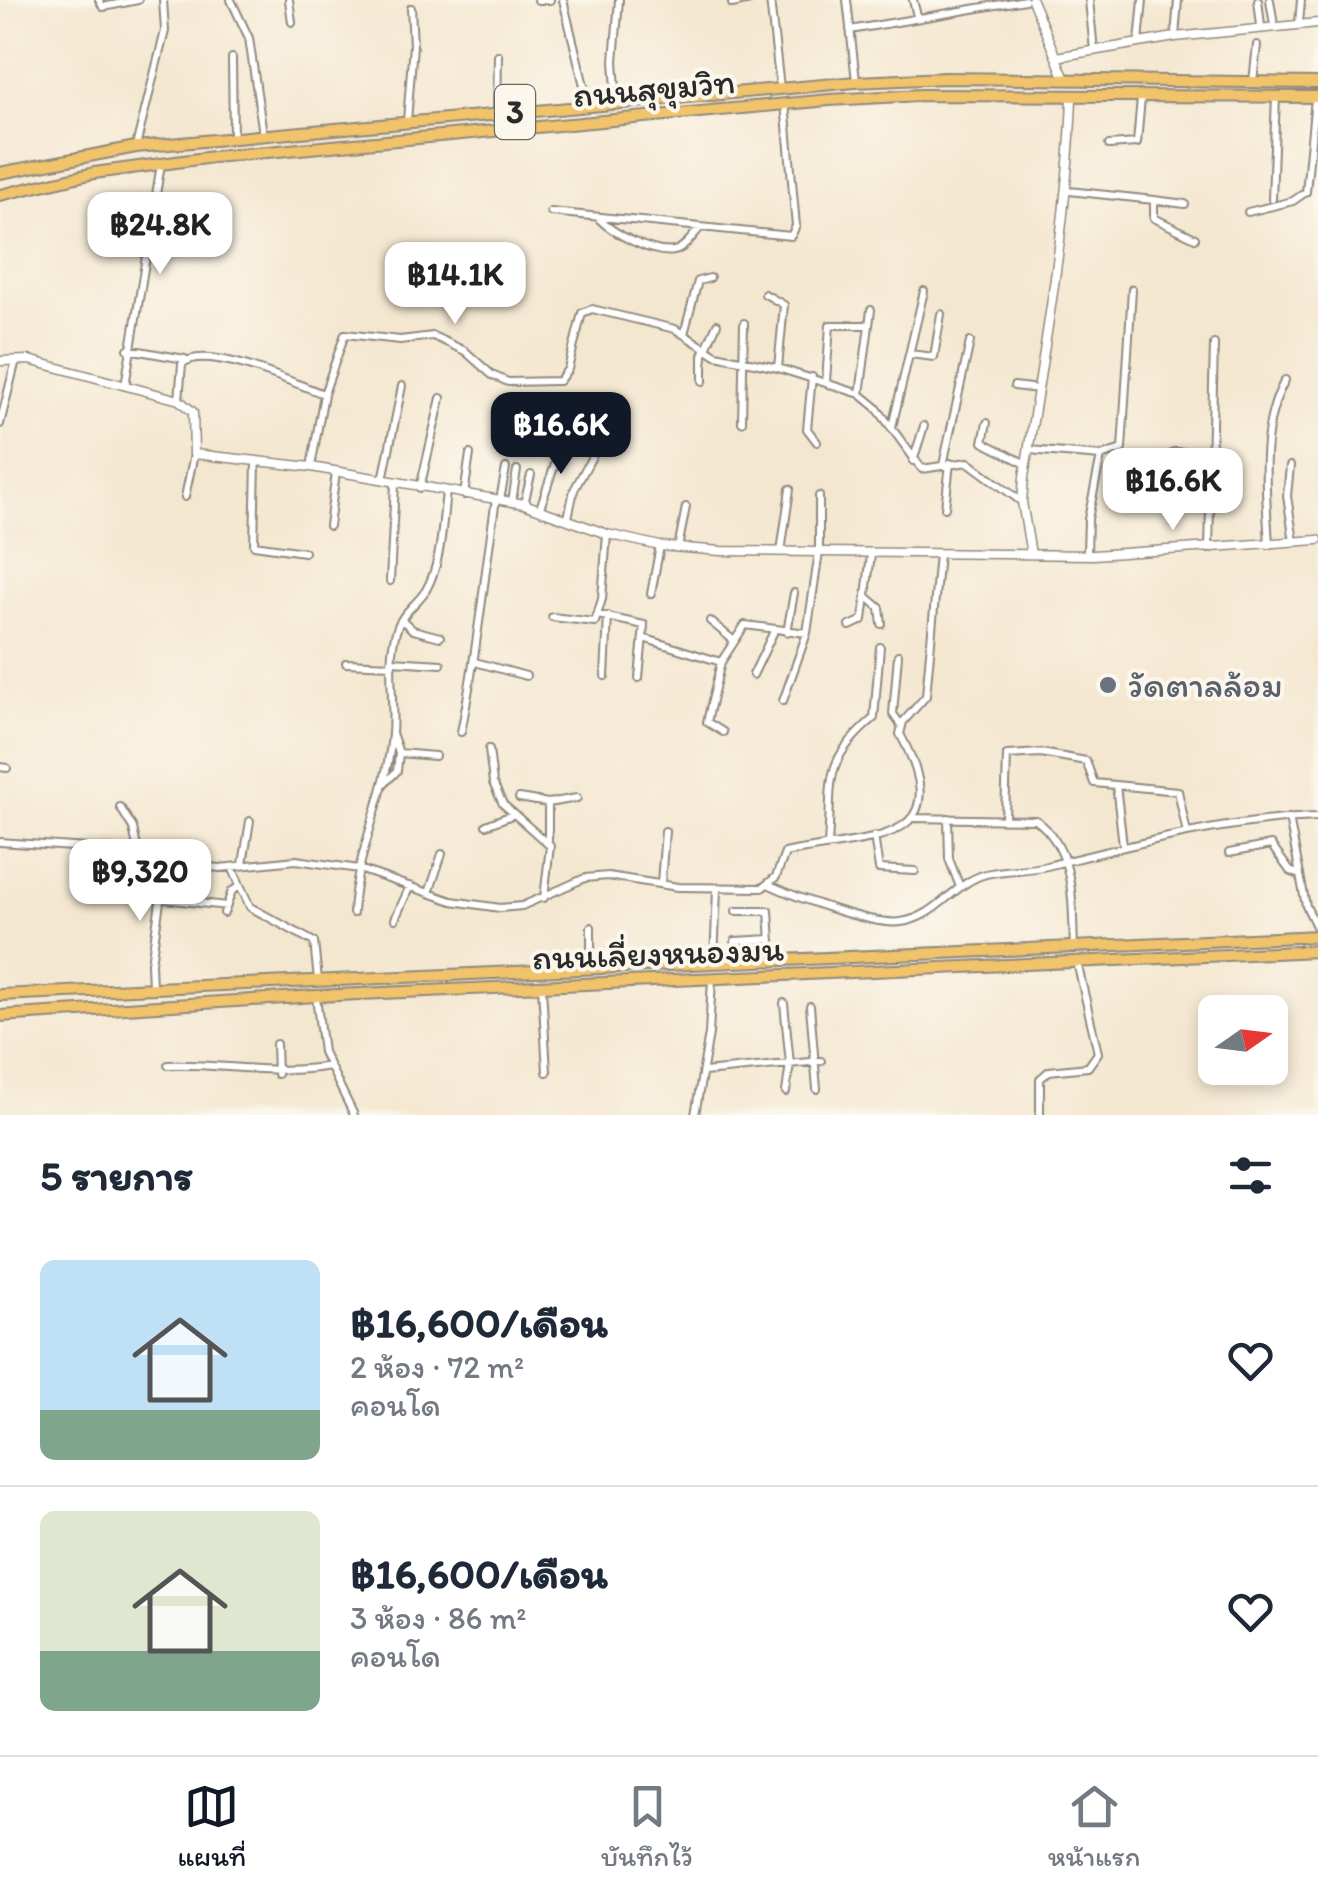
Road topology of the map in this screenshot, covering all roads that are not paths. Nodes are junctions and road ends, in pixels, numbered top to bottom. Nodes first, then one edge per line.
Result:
1 (99, 0) edge
2 (138, 0) edge
3 (163, 0) edge
4 (231, 0) edge
5 (289, 0) edge
6 (550, 0) edge
7 (563, 0) edge
8 (618, 0) edge
9 (750, 0) edge
10 (770, 0) edge
11 (847, 0) edge
12 (914, 0) edge
13 (1028, 0) edge
14 (1089, 0) edge
15 (1143, 0) edge
16 (1178, 0) edge
17 (1258, 0) edge
18 (1270, 0) edge
19 (1301, 0) edge
20 (539, 1) edge
21 (732, 4) dead end
22 (410, 8) dead end
23 (917, 16) junction
24 (292, 22) dead end
25 (1299, 23) junction
26 (1318, 23) edge
27 (1274, 25) junction
28 (1261, 26) junction
29 (850, 30) junction
30 (1175, 36) junction
31 (1139, 42) junction
32 (1257, 45) dead end
33 (1094, 50) junction
34 (498, 54) dead end
35 (232, 58) dead end
36 (1056, 58) junction
37 (1065, 79) junction
38 (856, 82) junction
39 (1253, 82) junction
40 (1304, 83) junction
41 (1318, 84) edge
42 (780, 88) junction
43 (1276, 95) junction
44 (1312, 96) edge
45 (1072, 98) junction
46 (1140, 98) junction
47 (785, 103) junction
48 (617, 104) junction
49 (589, 106) junction
50 (497, 113) junction
51 (407, 120) junction
52 (263, 134) junction
53 (234, 138) junction
54 (1110, 145) dead end
55 (136, 147) junction
56 (160, 164) junction
57 (0, 173) edge
58 (1069, 190) junction
59 (0, 195) edge
60 (1272, 199) dead end
61 (1154, 200) junction
62 (1185, 204) dead end
63 (551, 212) dead end
64 (1248, 212) dead end
65 (599, 219) junction
66 (699, 228) junction
67 (1195, 238) dead end
68 (180, 246) dead end
69 (147, 248) junction
70 (710, 278) dead end
71 (1132, 289) dead end
72 (924, 292) dead end
73 (765, 294) dead end
74 (870, 310) dead end
75 (941, 314) dead end
76 (744, 323) dead end
77 (717, 324) dead end
78 (869, 325) junction
79 (684, 334) junction
80 (970, 342) dead end
81 (1214, 344) dead end
82 (128, 349) junction
83 (704, 350) junction
84 (910, 354) junction
85 (185, 359) junction
86 (16, 360) junction
87 (0, 361) edge
88 (745, 361) junction
89 (778, 368) junction
90 (812, 378) junction
91 (1284, 380) dead end
92 (703, 381) dead end
93 (826, 382) junction
94 (125, 386) junction
95 (402, 386) dead end
96 (1014, 386) dead end
97 (1038, 389) junction
98 (324, 394) junction
99 (860, 394) junction
100 (440, 398) dead end
101 (179, 400) junction
102 (742, 422) dead end
103 (986, 423) dead end
104 (0, 424) edge
105 (924, 426) dead end
106 (892, 428) junction
107 (817, 442) dead end
108 (547, 449) dead end
109 (1028, 450) junction
110 (595, 451) dead end
111 (1174, 452) dead end
112 (1210, 453) junction
113 (194, 454) junction
114 (470, 454) dead end
115 (1102, 456) junction
116 (913, 461) junction
117 (256, 463) junction
118 (946, 464) junction
119 (1026, 464) junction
120 (1290, 466) dead end
121 (311, 468) junction
122 (506, 468) dead end
123 (517, 470) dead end
124 (336, 472) junction
125 (530, 476) dead end
126 (382, 482) junction
127 (395, 484) junction
128 (420, 488) junction
129 (790, 489) dead end
130 (446, 492) junction
131 (464, 495) junction
132 (819, 496) dead end
133 (185, 497) dead end
134 (498, 499) junction
135 (512, 502) junction
136 (1022, 502) junction
137 (524, 504) junction
138 (540, 508) junction
139 (686, 508) dead end
140 (945, 508) dead end
141 (568, 518) junction
142 (329, 526) dead end
143 (607, 534) junction
144 (1318, 540) edge
145 (1294, 544) junction
146 (660, 546) junction
147 (1269, 546) junction
148 (678, 548) junction
149 (1209, 550) junction
150 (304, 552) dead end
151 (781, 552) junction
152 (818, 552) junction
153 (870, 554) junction
154 (939, 554) junction
155 (1031, 554) junction
156 (1087, 554) junction
157 (390, 581) dead end
158 (651, 594) dead end
159 (794, 594) dead end
160 (866, 596) junction
161 (598, 615) junction
162 (608, 616) junction
163 (552, 617) dead end
164 (402, 620) junction
165 (710, 621) dead end
166 (882, 624) dead end
167 (850, 626) dead end
168 (775, 629) junction
169 (787, 632) junction
170 (807, 634) junction
171 (440, 637) dead end
172 (642, 638) junction
173 (733, 640) junction
174 (880, 647) dead end
175 (898, 655) dead end
176 (475, 662) junction
177 (721, 662) junction
178 (346, 663) dead end
179 (392, 663) junction
180 (440, 664) dead end
181 (753, 675) dead end
182 (526, 676) dead end
183 (605, 676) dead end
184 (638, 678) dead end
185 (783, 701) dead end
186 (901, 725) junction
187 (461, 732) dead end
188 (723, 732) dead end
189 (392, 734) junction
190 (489, 749) dead end
191 (399, 753) junction
192 (435, 756) dead end
193 (384, 784) junction
194 (1116, 785) junction
195 (519, 798) dead end
196 (576, 798) dead end
197 (548, 803) junction
198 (120, 808) dead end
199 (512, 815) junction
200 (913, 818) junction
201 (948, 818) junction
202 (1289, 818) junction
203 (1318, 818) edge
204 (1005, 819) junction
205 (250, 821) dead end
206 (486, 825) dead end
207 (666, 831) dead end
208 (1187, 833) junction
209 (874, 836) junction
210 (0, 842) edge
211 (548, 842) junction
212 (828, 844) junction
213 (1123, 845) junction
214 (138, 852) junction
215 (1229, 853) dead end
216 (442, 854) dead end
217 (166, 860) junction
218 (1066, 860) junction
219 (243, 865) junction
220 (232, 867) junction
221 (359, 869) junction
222 (915, 871) dead end
223 (1300, 875) junction
224 (661, 883) junction
225 (770, 885) junction
226 (410, 886) junction
227 (239, 887) junction
228 (960, 887) junction
229 (717, 889) junction
230 (429, 892) junction
231 (544, 898) junction
232 (164, 899) junction
233 (736, 912) dead end
234 (354, 914) dead end
235 (1314, 916) edge
236 (394, 919) dead end
237 (591, 927) dead end
238 (1318, 933) edge
239 (772, 940) junction
240 (736, 941) dead end
241 (1074, 949) junction
242 (1318, 951) edge
243 (858, 956) junction
244 (772, 959) junction
245 (1318, 960) edge
246 (714, 961) junction
247 (1077, 962) junction
248 (591, 969) junction
249 (858, 972) junction
250 (712, 979) junction
251 (318, 980) junction
252 (542, 986) junction
253 (152, 988) junction
254 (120, 989) junction
255 (0, 995) edge
256 (316, 996) junction
257 (784, 1003) dead end
258 (810, 1006) dead end
259 (122, 1008) junction
260 (0, 1016) edge
261 (276, 1044) dead end
262 (818, 1062) junction
263 (790, 1064) junction
264 (168, 1065) dead end
265 (329, 1066) junction
266 (547, 1072) dead end
267 (704, 1072) junction
268 (277, 1074) junction
269 (818, 1089) dead end
270 (786, 1092) dead end
271 (696, 1112) edge
272 (354, 1115) edge
273 (706, 1115) edge
274 (1040, 1115) edge

1 - 2 street
3 - 55 street
4 - 52 street
5 - 24 street
6 - 20 street
7 - 49 street
8 - 48 street
9 - 21 street
10 - 42 street
11 - 29 street
12 - 23 street
13 - 23 street
13 - 36 street
14 - 33 street
15 - 31 street
16 - 30 street
17 - 28 street
18 - 27 street
19 - 25 street
22 - 51 street
23 - 29 street
25 - 26 street
25 - 27 street
27 - 28 street
28 - 30 street
29 - 38 street
30 - 31 street
31 - 33 street
32 - 39 street
33 - 36 street
34 - 50 street
35 - 53 street
36 - 37 street
37 - 38 main road, ถนนสุขุมวิท / 3
37 - 39 main road, ถนนสุขุมวิท / 3
37 - 45 main road
38 - 42 main road, ถนนสุขุมวิท / 3
39 - 40 main road, ถนนสุขุมวิท / 3
40 - 41 main road, ถนนสุขุมวิท / 3
40 - 44 main road
42 - 48 main road, ถนนสุขุมวิท / 3
43 - 44 main road, ถนนสุขุมวิท / 3
43 - 46 main road, ถนนสุขุมวิท / 3
43 - 60 street
44 - 64 street
45 - 46 main road, ถนนสุขุมวิท / 3
45 - 47 main road, ถนนสุขุมวิท / 3
45 - 58 street
46 - 54 street
47 - 56 main road, ถนนสุขุมวิท / 3
47 - 66 street
48 - 49 main road, ถนนสุขุมวิท / 3
49 - 50 main road, ถนนสุขุมวิท / 3
50 - 51 main road, ถนนสุขุมวิท / 3
51 - 52 main road, ถนนสุขุมวิท / 3
52 - 53 main road, ถนนสุขุมวิท / 3
53 - 55 main road, ถนนสุขุมวิท / 3
55 - 57 main road, ถนนสุขุมวิท / 3
56 - 59 main road, ถนนสุขุมวิท / 3
56 - 69 street
58 - 61 street
58 - 97 street
61 - 62 street
61 - 67 street
63 - 65 street
65 - 66 street
65 - 66 street
68 - 69 street
69 - 82 street
70 - 79 street
71 - 115 street
72 - 84 street
73 - 89 street
74 - 78 street
75 - 84 street
76 - 88 street
77 - 83 street
78 - 93 street
78 - 99 street
79 - 83 street
79 - 98 street
80 - 118 street
81 - 112 street
82 - 85 street
82 - 94 street
83 - 88 street
83 - 92 street
84 - 106 street
85 - 98 street
85 - 101 street
86 - 87 street
86 - 94 street
86 - 104 street
88 - 89 street
88 - 102 street
89 - 90 street
90 - 93 street
90 - 107 street
91 - 147 street
93 - 99 street
94 - 101 street
95 - 126 street
96 - 97 street
97 - 109 street
98 - 121 street
99 - 106 street
100 - 128 street
101 - 113 street
103 - 119 street
105 - 116 street
106 - 116 street
108 - 138 street
109 - 115 street
109 - 119 street
110 - 141 street
111 - 112 street
112 - 149 street
113 - 117 street
113 - 133 street
114 - 131 street
115 - 156 street
116 - 118 street
117 - 121 street
117 - 150 street
118 - 136 street
118 - 140 street
119 - 136 street
120 - 145 street
121 - 124 street
122 - 134 street
123 - 135 street
124 - 126 street
124 - 142 street
125 - 137 street
126 - 127 street
127 - 128 street
127 - 157 street
128 - 130 street
129 - 151 street
130 - 131 street
130 - 164 street
131 - 134 street
132 - 152 street
134 - 135 street
134 - 176 street
135 - 137 street
136 - 155 street
137 - 138 street
138 - 141 street
139 - 148 street
141 - 143 street
143 - 146 street
143 - 161 street
144 - 145 street
145 - 147 street
146 - 148 street
146 - 158 street
147 - 149 street
148 - 151 street
149 - 156 street
151 - 152 street
152 - 153 street
152 - 170 street
153 - 154 street
153 - 160 street
154 - 155 street
154 - 186 street
155 - 156 street
159 - 169 street
160 - 166 street
160 - 167 street
161 - 162 street
161 - 163 street
162 - 172 street
162 - 183 street
164 - 171 street
164 - 179 street
165 - 173 street
168 - 169 street
168 - 173 street
168 - 181 street
169 - 170 street
170 - 185 street
172 - 177 street
172 - 184 street
173 - 177 street
174 - 212 street
175 - 186 street
176 - 182 street
176 - 187 street
177 - 188 street
178 - 179 street
179 - 180 street
179 - 189 street
186 - 200 street
189 - 191 street
189 - 193 street
190 - 199 street
191 - 192 street
191 - 193 street
193 - 221 street
194 - 204 street
194 - 208 street
194 - 213 street
195 - 197 street
196 - 197 street
197 - 211 street
198 - 214 street
199 - 206 street
199 - 211 street
200 - 201 street
200 - 209 street
201 - 204 street
201 - 228 street
202 - 203 street
202 - 208 street
202 - 223 street
204 - 218 street
205 - 219 street
207 - 224 street
208 - 213 street
209 - 212 street
209 - 222 street
210 - 214 street
211 - 231 street
212 - 225 street
213 - 218 street
214 - 217 street
215 - 223 street
216 - 230 street
217 - 220 street
217 - 232 street
218 - 228 street
218 - 241 street
219 - 220 street
219 - 221 street
220 - 227 street
221 - 226 street
221 - 234 street
223 - 235 street
224 - 229 street
224 - 231 street
225 - 228 street
225 - 229 street
226 - 230 street
226 - 236 street
227 - 232 street
227 - 251 street
229 - 246 street
230 - 231 street
232 - 253 street
233 - 239 street
235 - 238 street
237 - 248 street
238 - 241 main road, ถนนเลี่ยงหนองมน
239 - 240 street
239 - 244 street
241 - 243 main road, ถนนเลี่ยงหนองมน
242 - 245 street
242 - 247 main road, ถนนเลี่ยงหนองมน
243 - 244 main road, ถนนเลี่ยงหนองมน
243 - 249 main road
244 - 246 main road, ถนนเลี่ยงหนองมน
246 - 248 main road, ถนนเลี่ยงหนองมน
247 - 249 main road, ถนนเลี่ยงหนองมน
247 - 274 street
248 - 251 main road, ถนนเลี่ยงหนองมน
249 - 250 main road, ถนนเลี่ยงหนองมน
250 - 252 main road, ถนนเลี่ยงหนองมน
250 - 267 street
251 - 253 main road, ถนนเลี่ยงหนองมน
252 - 256 main road, ถนนเลี่ยงหนองมน
252 - 266 street
253 - 254 main road, ถนนเลี่ยงหนองมน
254 - 255 main road, ถนนเลี่ยงหนองมน
254 - 259 main road
256 - 259 main road, ถนนเลี่ยงหนองมน
256 - 265 street
257 - 263 street
258 - 262 street
259 - 260 main road, ถนนเลี่ยงหนองมน
261 - 268 street
262 - 263 street
262 - 269 street
263 - 267 street
263 - 270 street
264 - 268 street
265 - 268 street
265 - 272 street
267 - 271 street
271 - 273 street

